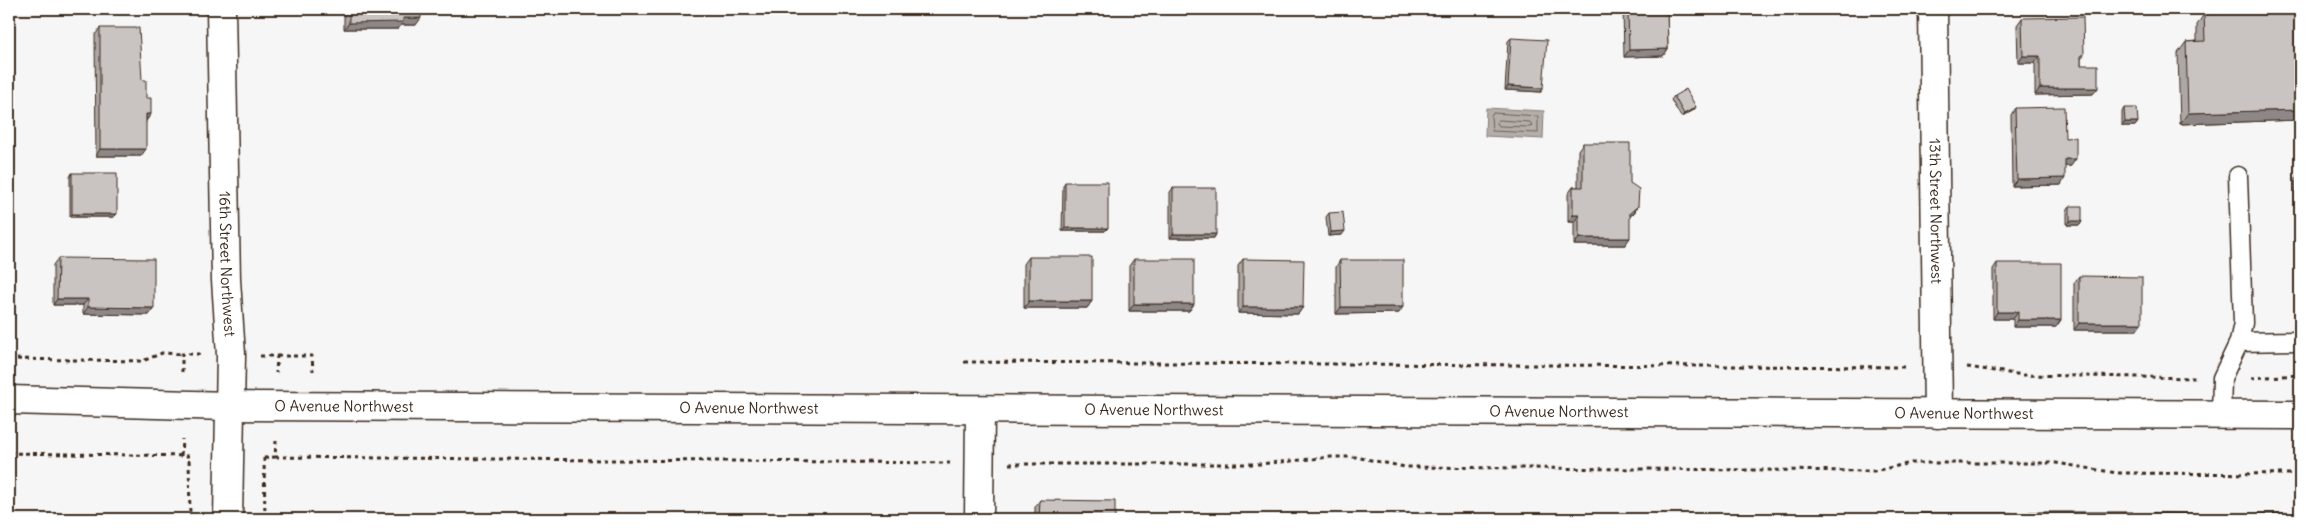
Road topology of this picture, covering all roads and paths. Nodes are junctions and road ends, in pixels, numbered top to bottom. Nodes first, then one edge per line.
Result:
1 (221, 9) edge
2 (1933, 9) edge
3 (2238, 176) dead end
4 (2300, 341) edge
5 (2239, 342) junction
6 (182, 354) junction
7 (202, 354) dead end
8 (254, 356) dead end
9 (277, 356) junction
10 (9, 359) edge
11 (964, 362) dead end
12 (1914, 367) dead end
13 (1959, 367) dead end
14 (313, 371) dead end
15 (182, 372) dead end
16 (276, 372) dead end
17 (2300, 375) edge
18 (2222, 378) junction
19 (9, 400) edge
20 (229, 406) junction
21 (980, 410) junction
22 (1938, 414) junction
23 (2221, 415) junction
24 (2300, 415) edge
25 (182, 438) dead end
26 (276, 441) dead end
27 (9, 453) edge
28 (181, 456) junction
29 (189, 456) junction
30 (195, 456) dead end
31 (275, 457) junction
32 (257, 458) dead end
33 (264, 458) junction
34 (980, 463) junction
35 (2300, 474) edge
36 (190, 519) edge
37 (228, 519) edge
38 (264, 519) edge
39 (979, 519) edge

1 - 20 street, 16th Street Northwest
2 - 22 street, 13th Street Northwest
3 - 5 lane
4 - 5 lane
5 - 18 lane
6 - 7 path
6 - 10 path
6 - 15 path
8 - 9 path
9 - 14 path
9 - 16 path
11 - 12 path
13 - 18 path
17 - 18 path
18 - 23 lane
19 - 20 street, O Avenue Northwest
20 - 21 street, O Avenue Northwest
20 - 37 street, 16th Street Northwest
21 - 22 street, O Avenue Northwest
21 - 34 street
22 - 23 street, O Avenue Northwest
23 - 24 street, O Avenue Northwest
25 - 28 path
26 - 31 path
27 - 28 path
28 - 29 path
29 - 30 path
29 - 36 path
31 - 33 path
31 - 34 path
32 - 33 path
33 - 38 path
34 - 35 path
34 - 39 street

